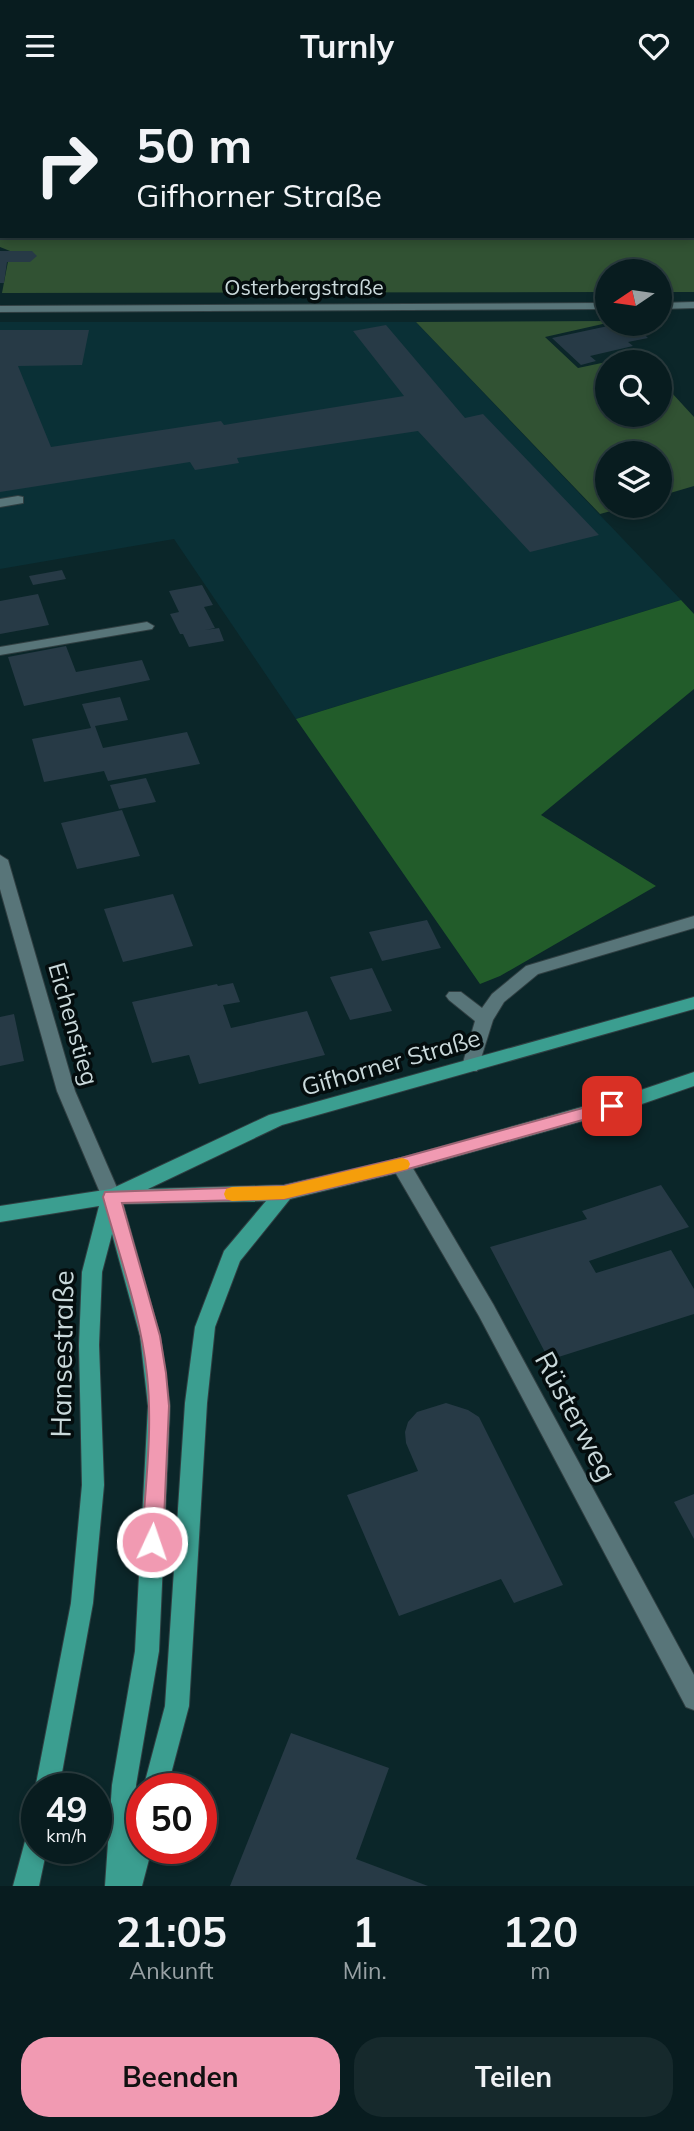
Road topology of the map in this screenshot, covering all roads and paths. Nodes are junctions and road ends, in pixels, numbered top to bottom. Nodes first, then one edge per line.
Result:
1 (694, 305) edge
2 (595, 306) edge
3 (672, 306) edge
4 (0, 309) edge
5 (18, 500) dead end
6 (0, 503) edge
7 (147, 626) dead end
8 (0, 651) edge
9 (0, 860) edge
10 (694, 922) edge
11 (455, 996) dead end
12 (694, 1003) edge
13 (484, 1019) junction
14 (471, 1066) junction
15 (694, 1079) edge
16 (401, 1165) junction
17 (284, 1193) junction
18 (111, 1197) junction
19 (0, 1214) edge
20 (694, 1699) edge
21 (50, 1773) edge
22 (159, 1773) edge
23 (31, 1864) edge
24 (135, 1864) edge
25 (26, 1886) edge
26 (118, 1886) edge
27 (129, 1886) edge

1 - 3 street
2 - 4 street, Osterbergstraße
5 - 6 street
7 - 8 street
9 - 18 street, Eichenstieg
10 - 13 street
11 - 13 street
12 - 14 main road, Gifhorner Straße
13 - 14 street
14 - 18 main road, Gifhorner Straße
15 - 16 main road, Gifhorner Straße
16 - 17 main road, Gifhorner Straße
16 - 20 street, Rüsterweg
17 - 18 main road, Gifhorner Straße
17 - 22 main road
18 - 19 main road, Gifhorner Straße
18 - 21 main road, Hansestraße
18 - 26 main road
23 - 25 main road
24 - 27 main road

